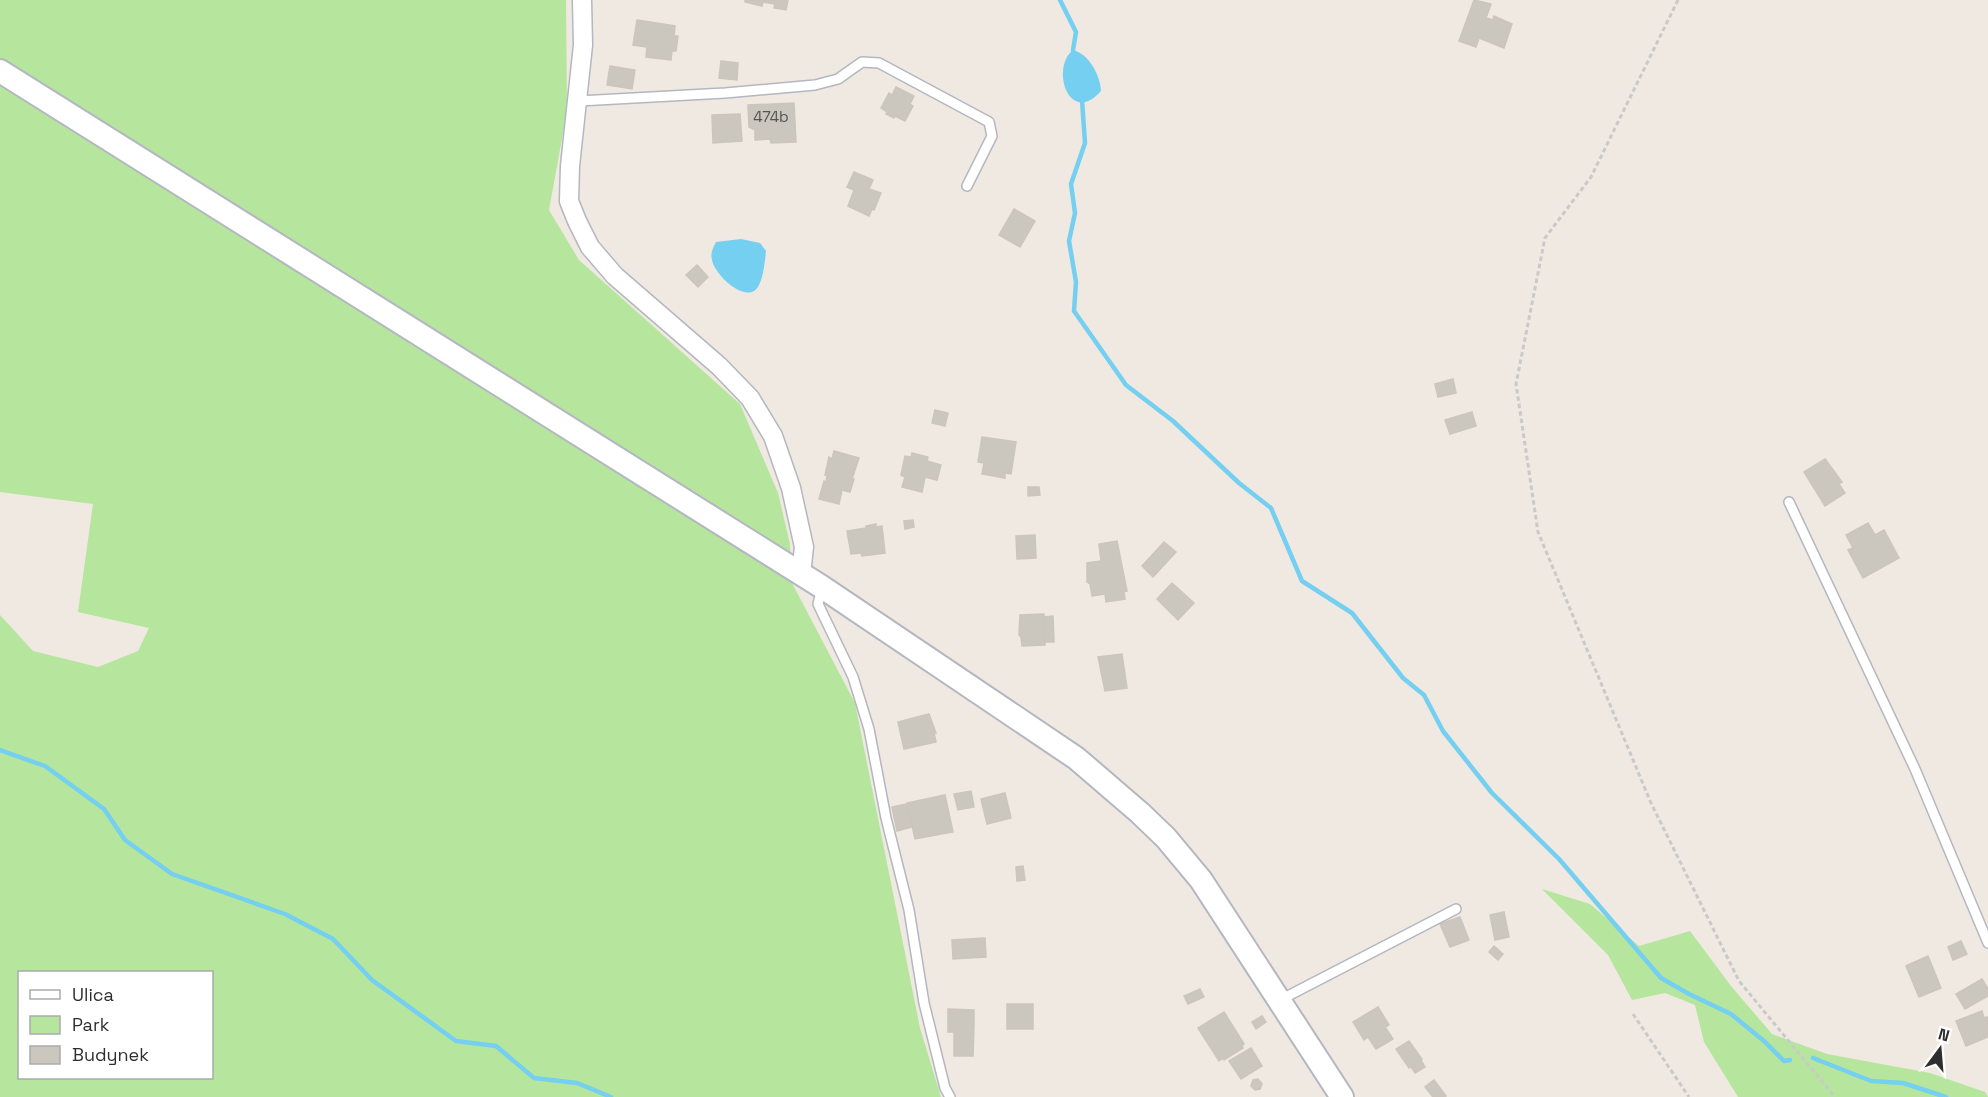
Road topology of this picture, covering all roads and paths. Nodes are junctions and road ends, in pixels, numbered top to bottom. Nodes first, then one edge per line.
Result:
1 (582, 0) edge
2 (1678, 0) edge
3 (0, 70) edge
4 (579, 101) junction
5 (967, 186) dead end
6 (1789, 502) dead end
7 (801, 574) junction
8 (822, 587) junction
9 (1456, 909) dead end
10 (1988, 943) edge
11 (1280, 1000) junction
12 (1633, 1014) dead end
13 (950, 1097) edge
14 (1342, 1097) edge
15 (1689, 1097) edge
16 (1835, 1097) edge

1 - 4 street
2 - 16 path
3 - 7 street
4 - 5 lane
4 - 7 street
6 - 10 lane
7 - 8 street
8 - 11 street
8 - 13 lane
9 - 11 lane
11 - 14 street
12 - 15 path

